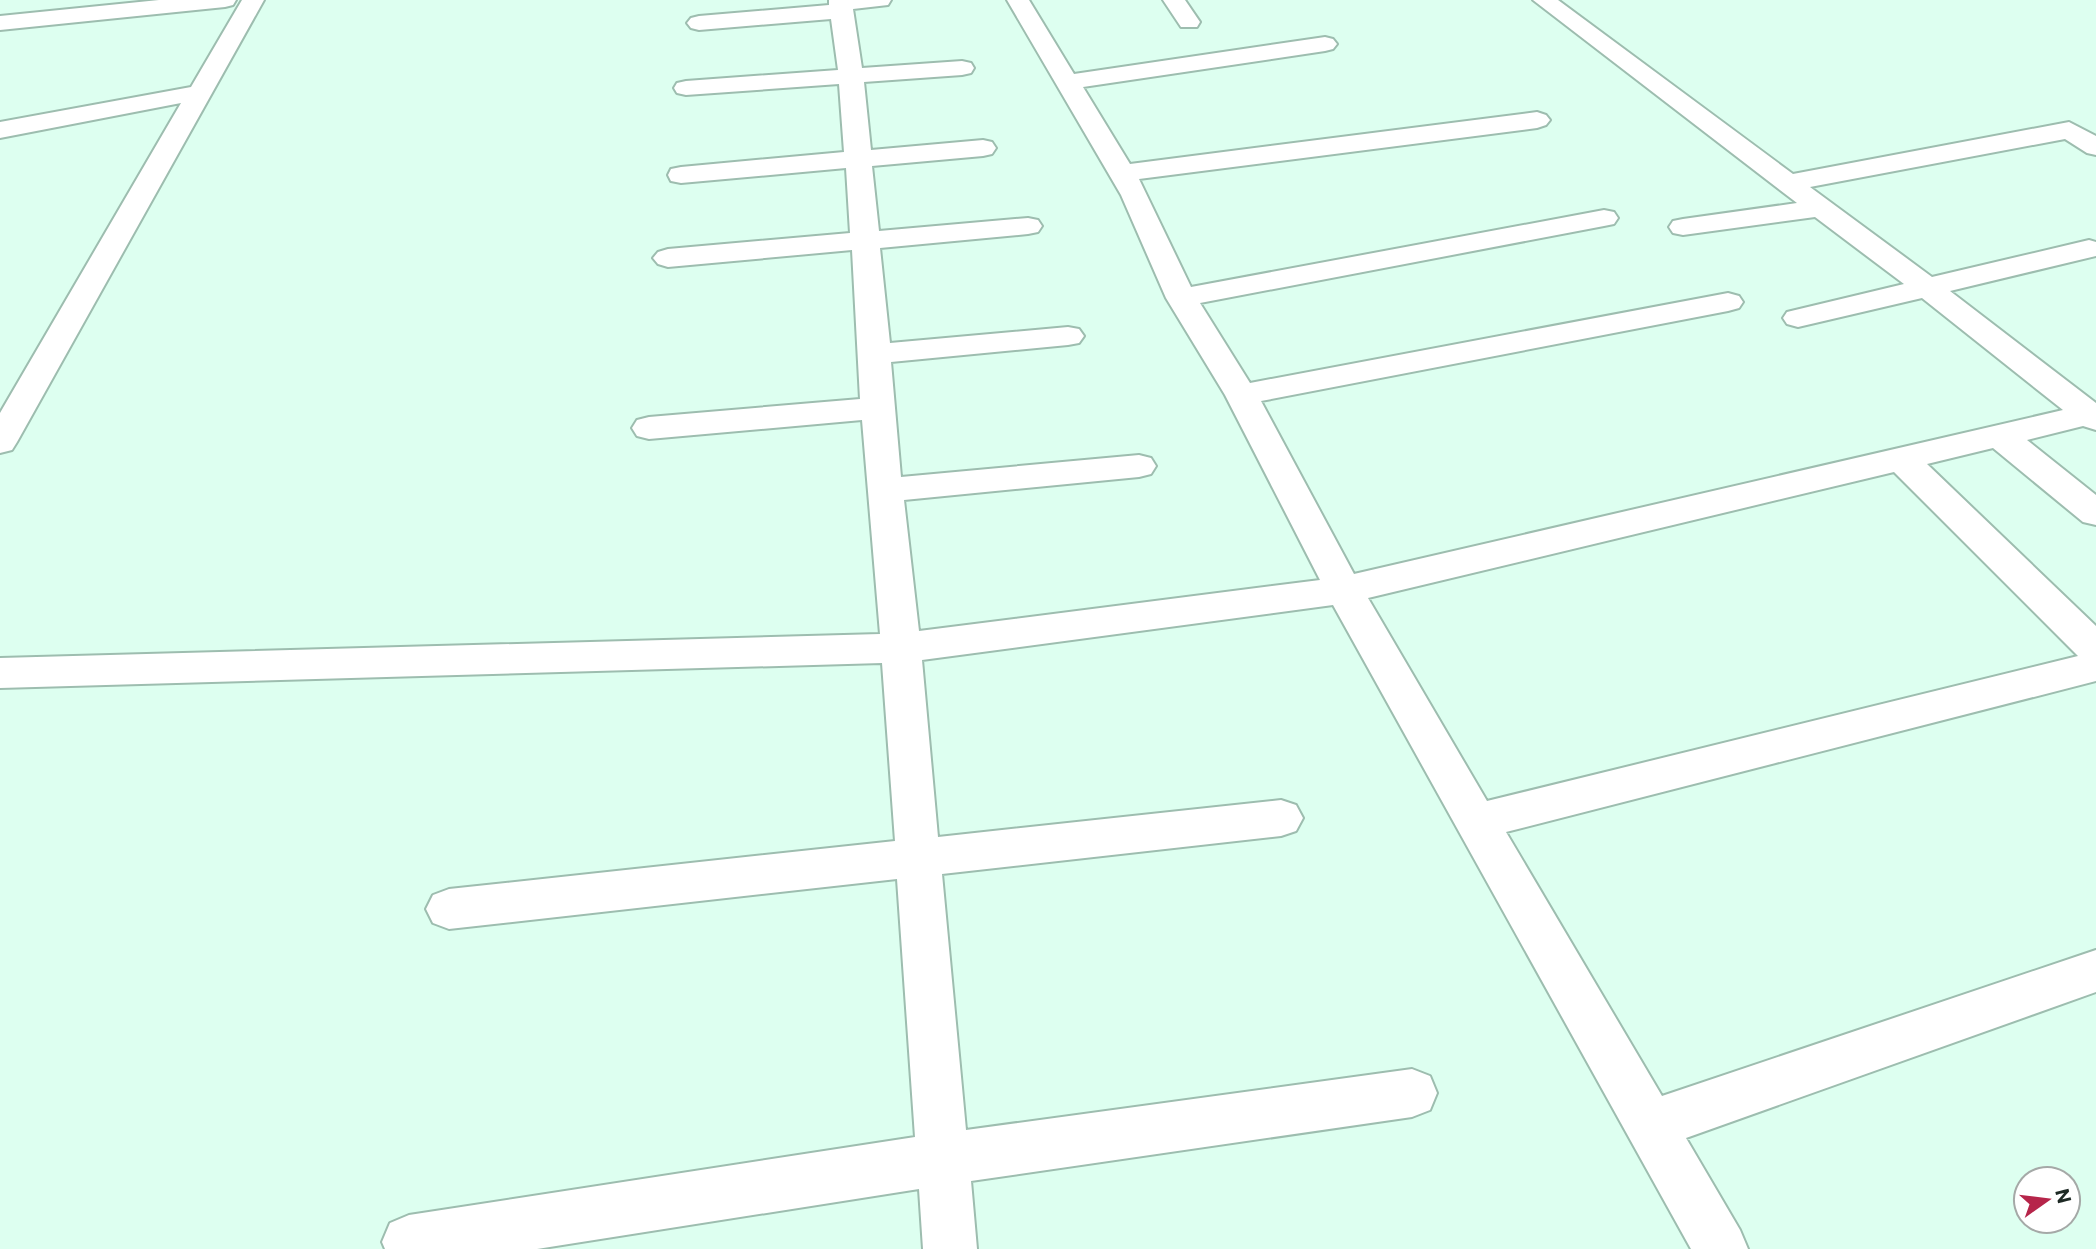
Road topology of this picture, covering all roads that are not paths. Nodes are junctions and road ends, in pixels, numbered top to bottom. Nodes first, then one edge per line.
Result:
1 (225, 0) edge
2 (253, 0) edge
3 (880, 0) edge
4 (1018, 0) edge
5 (1174, 0) edge
6 (1544, 0) edge
7 (841, 4) edge
8 (1189, 22) dead end
9 (0, 23) edge
10 (699, 23) dead end
11 (1325, 44) dead end
12 (962, 68) dead end
13 (851, 76) junction
14 (1068, 82) junction
15 (687, 88) dead end
16 (202, 92) junction
17 (1537, 120) dead end
18 (0, 130) edge
19 (2096, 147) edge
20 (983, 148) dead end
21 (857, 160) junction
22 (1122, 173) junction
23 (681, 176) dead end
24 (1786, 183) junction
25 (1819, 208) junction
26 (1604, 218) dead end
27 (1028, 226) dead end
28 (1683, 227) dead end
29 (864, 240) junction
30 (2089, 249) dead end
31 (668, 258) dead end
32 (1928, 288) junction
33 (1181, 298) junction
34 (1728, 302) dead end
35 (1798, 318) dead end
36 (1068, 336) dead end
37 (875, 354) junction
38 (1241, 395) junction
39 (877, 408) junction
40 (2094, 416) edge
41 (649, 428) dead end
42 (2000, 436) junction
43 (0, 442) edge
44 (1901, 459) junction
45 (1139, 466) dead end
46 (887, 490) junction
47 (2096, 513) edge
48 (1344, 590) junction
49 (901, 648) junction
50 (2096, 650) edge
51 (2096, 666) edge
52 (0, 673) edge
53 (1281, 818) dead end
54 (1477, 821) junction
55 (919, 860) junction
56 (449, 909) dead end
57 (2096, 971) edge
58 (1412, 1093) dead end
59 (1651, 1125) junction
60 (943, 1160) junction
61 (410, 1242) dead end
62 (950, 1249) edge
63 (1721, 1249) edge

1 - 9 street
2 - 16 street
3 - 7 street
4 - 14 street
5 - 8 street
6 - 24 street
7 - 10 street
7 - 13 street
11 - 14 street
12 - 13 street
13 - 15 street
13 - 21 street
14 - 22 street
16 - 18 street
16 - 43 street
17 - 22 street
19 - 24 street
20 - 21 street
21 - 23 street
21 - 29 street
22 - 33 street
24 - 25 street
25 - 28 street
25 - 32 street
26 - 33 street
27 - 29 street
29 - 31 street
29 - 37 street
30 - 32 street
32 - 35 street
32 - 40 street
33 - 38 street
34 - 38 street
36 - 37 street
37 - 39 street
38 - 48 street
39 - 41 street
39 - 46 street
40 - 42 street
42 - 44 street
42 - 47 street
44 - 48 street
44 - 50 street
45 - 46 street
46 - 49 street
48 - 49 street
48 - 54 street
49 - 52 street
49 - 55 street
51 - 54 street
53 - 55 street
54 - 59 street
55 - 56 street
55 - 60 street
57 - 59 street
58 - 60 street
59 - 63 street
60 - 61 street
60 - 62 street

